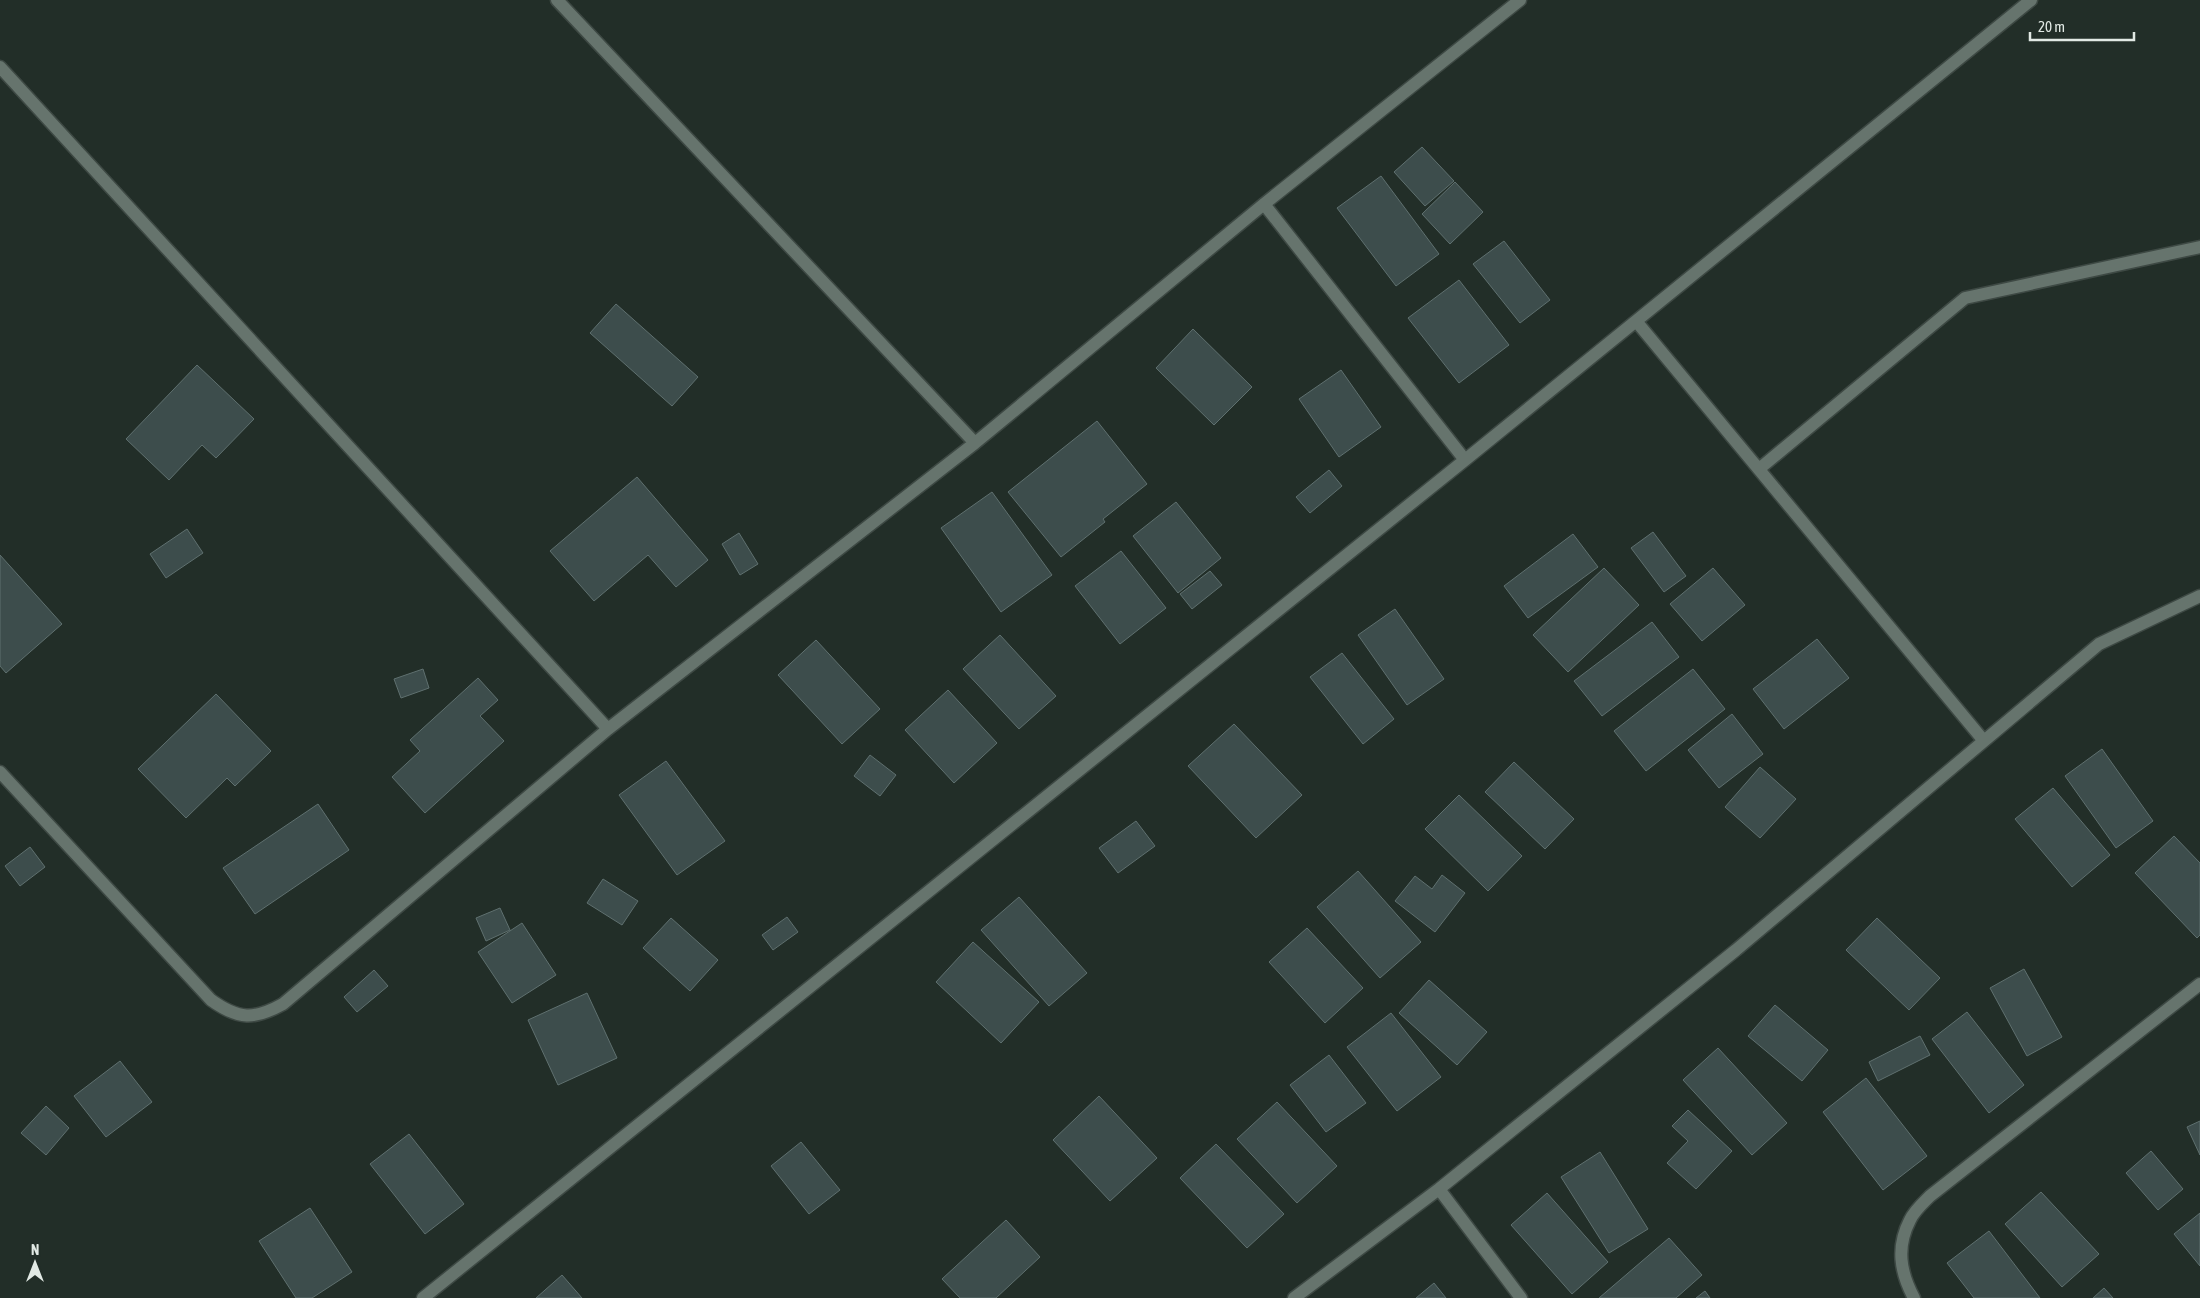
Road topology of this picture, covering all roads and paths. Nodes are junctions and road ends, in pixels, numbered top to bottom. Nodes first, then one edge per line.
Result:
1 (557, 0) edge
2 (1520, 0) edge
3 (2031, 0) edge
4 (0, 67) edge
5 (1264, 204) junction
6 (2200, 247) edge
7 (1636, 322) junction
8 (975, 443) junction
9 (1465, 460) junction
10 (1759, 469) junction
11 (2200, 596) edge
12 (608, 729) junction
13 (1984, 741) junction
14 (0, 772) edge
15 (2200, 984) edge
16 (1439, 1189) junction
17 (424, 1298) edge
18 (1294, 1298) edge
19 (1521, 1298) edge
20 (1914, 1298) edge

1 - 8 street
2 - 5 street
3 - 7 street
4 - 12 street
5 - 8 street
5 - 9 street
6 - 10 street
7 - 9 street
7 - 10 street
8 - 12 street
9 - 17 street
10 - 13 street
11 - 13 street
12 - 14 street
13 - 16 street
15 - 20 street
16 - 18 street
16 - 19 street

